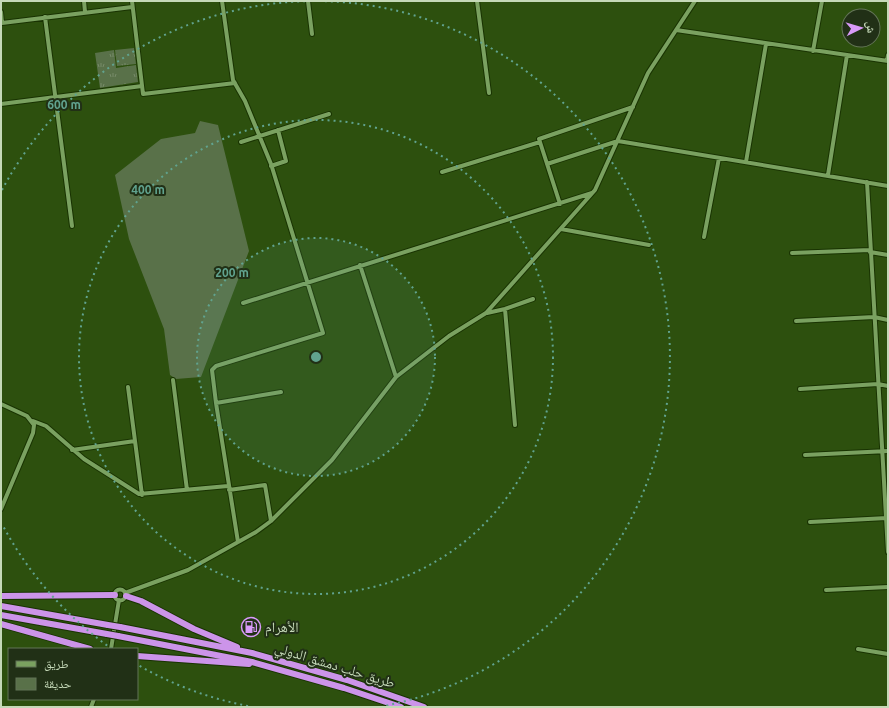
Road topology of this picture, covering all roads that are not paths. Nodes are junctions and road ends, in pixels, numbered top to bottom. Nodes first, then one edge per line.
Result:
1 (84, 1) edge
2 (132, 1) edge
3 (222, 1) edge
4 (308, 1) edge
5 (477, 1) edge
6 (694, 1) edge
7 (822, 1) edge
8 (132, 7) junction
9 (1, 12) edge
10 (85, 12) junction
11 (45, 17) junction
12 (2, 23) edge
13 (676, 30) junction
14 (312, 34) dead end
15 (766, 44) junction
16 (813, 51) junction
17 (888, 54) edge
18 (847, 55) junction
19 (888, 61) edge
20 (235, 83) junction
21 (142, 86) junction
22 (489, 93) dead end
23 (57, 97) junction
24 (1, 104) edge
25 (633, 107) junction
26 (329, 114) dead end
27 (278, 130) junction
28 (260, 136) junction
29 (241, 142) dead end
30 (540, 142) junction
31 (618, 142) junction
32 (719, 158) junction
33 (746, 162) junction
34 (547, 164) junction
35 (271, 166) junction
36 (442, 172) dead end
37 (828, 176) junction
38 (867, 182) junction
39 (888, 186) edge
40 (593, 193) junction
41 (560, 204) junction
42 (72, 226) dead end
43 (561, 229) junction
44 (704, 237) dead end
45 (649, 245) dead end
46 (870, 251) junction
47 (792, 254) dead end
48 (888, 255) edge
49 (360, 265) junction
50 (307, 282) junction
51 (533, 299) dead end
52 (243, 303) dead end
53 (505, 309) junction
54 (486, 313) junction
55 (874, 317) junction
56 (888, 320) edge
57 (796, 321) dead end
58 (396, 377) junction
59 (173, 380) dead end
60 (878, 384) junction
61 (888, 386) edge
62 (128, 387) dead end
63 (800, 389) dead end
64 (281, 392) dead end
65 (216, 402) junction
66 (1, 404) edge
67 (33, 421) junction
68 (515, 425) dead end
69 (135, 441) junction
70 (72, 450) junction
71 (882, 450) junction
72 (888, 451) edge
73 (805, 455) dead end
74 (229, 488) junction
75 (187, 490) junction
76 (142, 495) junction
77 (1, 509) edge
78 (887, 518) edge
79 (271, 520) junction
80 (810, 522) dead end
81 (238, 542) junction
82 (888, 552) edge
83 (888, 587) edge
84 (826, 590) dead end
85 (115, 595) junction
86 (126, 595) junction
87 (1, 596) edge
88 (119, 600) junction
89 (1, 606) edge
90 (1, 616) edge
91 (1, 624) edge
92 (86, 648) edge
93 (111, 648) edge
94 (858, 649) dead end
95 (252, 653) junction
96 (888, 654) edge
97 (138, 656) edge
98 (268, 666) junction
99 (401, 707) edge
100 (424, 707) edge

1 - 10 street
2 - 8 street
3 - 20 street
4 - 14 street
5 - 22 street
6 - 13 street
7 - 16 street
8 - 10 street
8 - 21 street
9 - 12 street
10 - 11 street
11 - 12 street
11 - 23 street
13 - 15 street
13 - 25 street
15 - 16 street
15 - 33 street
16 - 18 street
17 - 19 street
18 - 19 street
18 - 37 street
20 - 21 street
20 - 28 street
21 - 23 street
23 - 24 street
23 - 42 street
25 - 30 street
25 - 31 street
26 - 27 street
27 - 28 street
27 - 35 street
28 - 29 street
28 - 35 street
30 - 34 street
30 - 36 street
31 - 32 street
31 - 34 street
31 - 40 street
32 - 33 street
32 - 44 street
33 - 37 street
34 - 41 street
35 - 50 street
37 - 38 street
38 - 39 street
38 - 46 street
40 - 41 street
40 - 43 street
41 - 49 street
43 - 45 street
43 - 54 street
46 - 47 street
46 - 48 street
46 - 55 street
49 - 50 street
49 - 58 street
50 - 52 street
50 - 65 street
51 - 53 street
53 - 54 street
53 - 68 street
54 - 58 street
55 - 56 street
55 - 57 street
55 - 60 street
58 - 79 street
59 - 75 street
60 - 61 street
60 - 63 street
60 - 71 street
62 - 69 street
64 - 65 street
65 - 74 street
66 - 67 street
67 - 70 street
67 - 77 street
69 - 70 street
69 - 76 street
70 - 76 street
71 - 72 street
71 - 73 street
71 - 78 street
74 - 75 street
74 - 79 street
74 - 81 street
75 - 76 street
78 - 80 street
78 - 82 street
79 - 81 street
81 - 86 street
83 - 84 street
85 - 86 street
85 - 87 highway
85 - 88 street
86 - 88 street
86 - 95 highway
88 - 93 street
89 - 95 highway, طريق حلب دمشق الدولي, bridge
90 - 98 highway, طريق حلب دمشق الدولي, bridge
91 - 92 highway
94 - 96 street
95 - 100 highway, طريق حلب دمشق الدولي
97 - 98 highway
98 - 99 highway, طريق حلب دمشق الدولي

